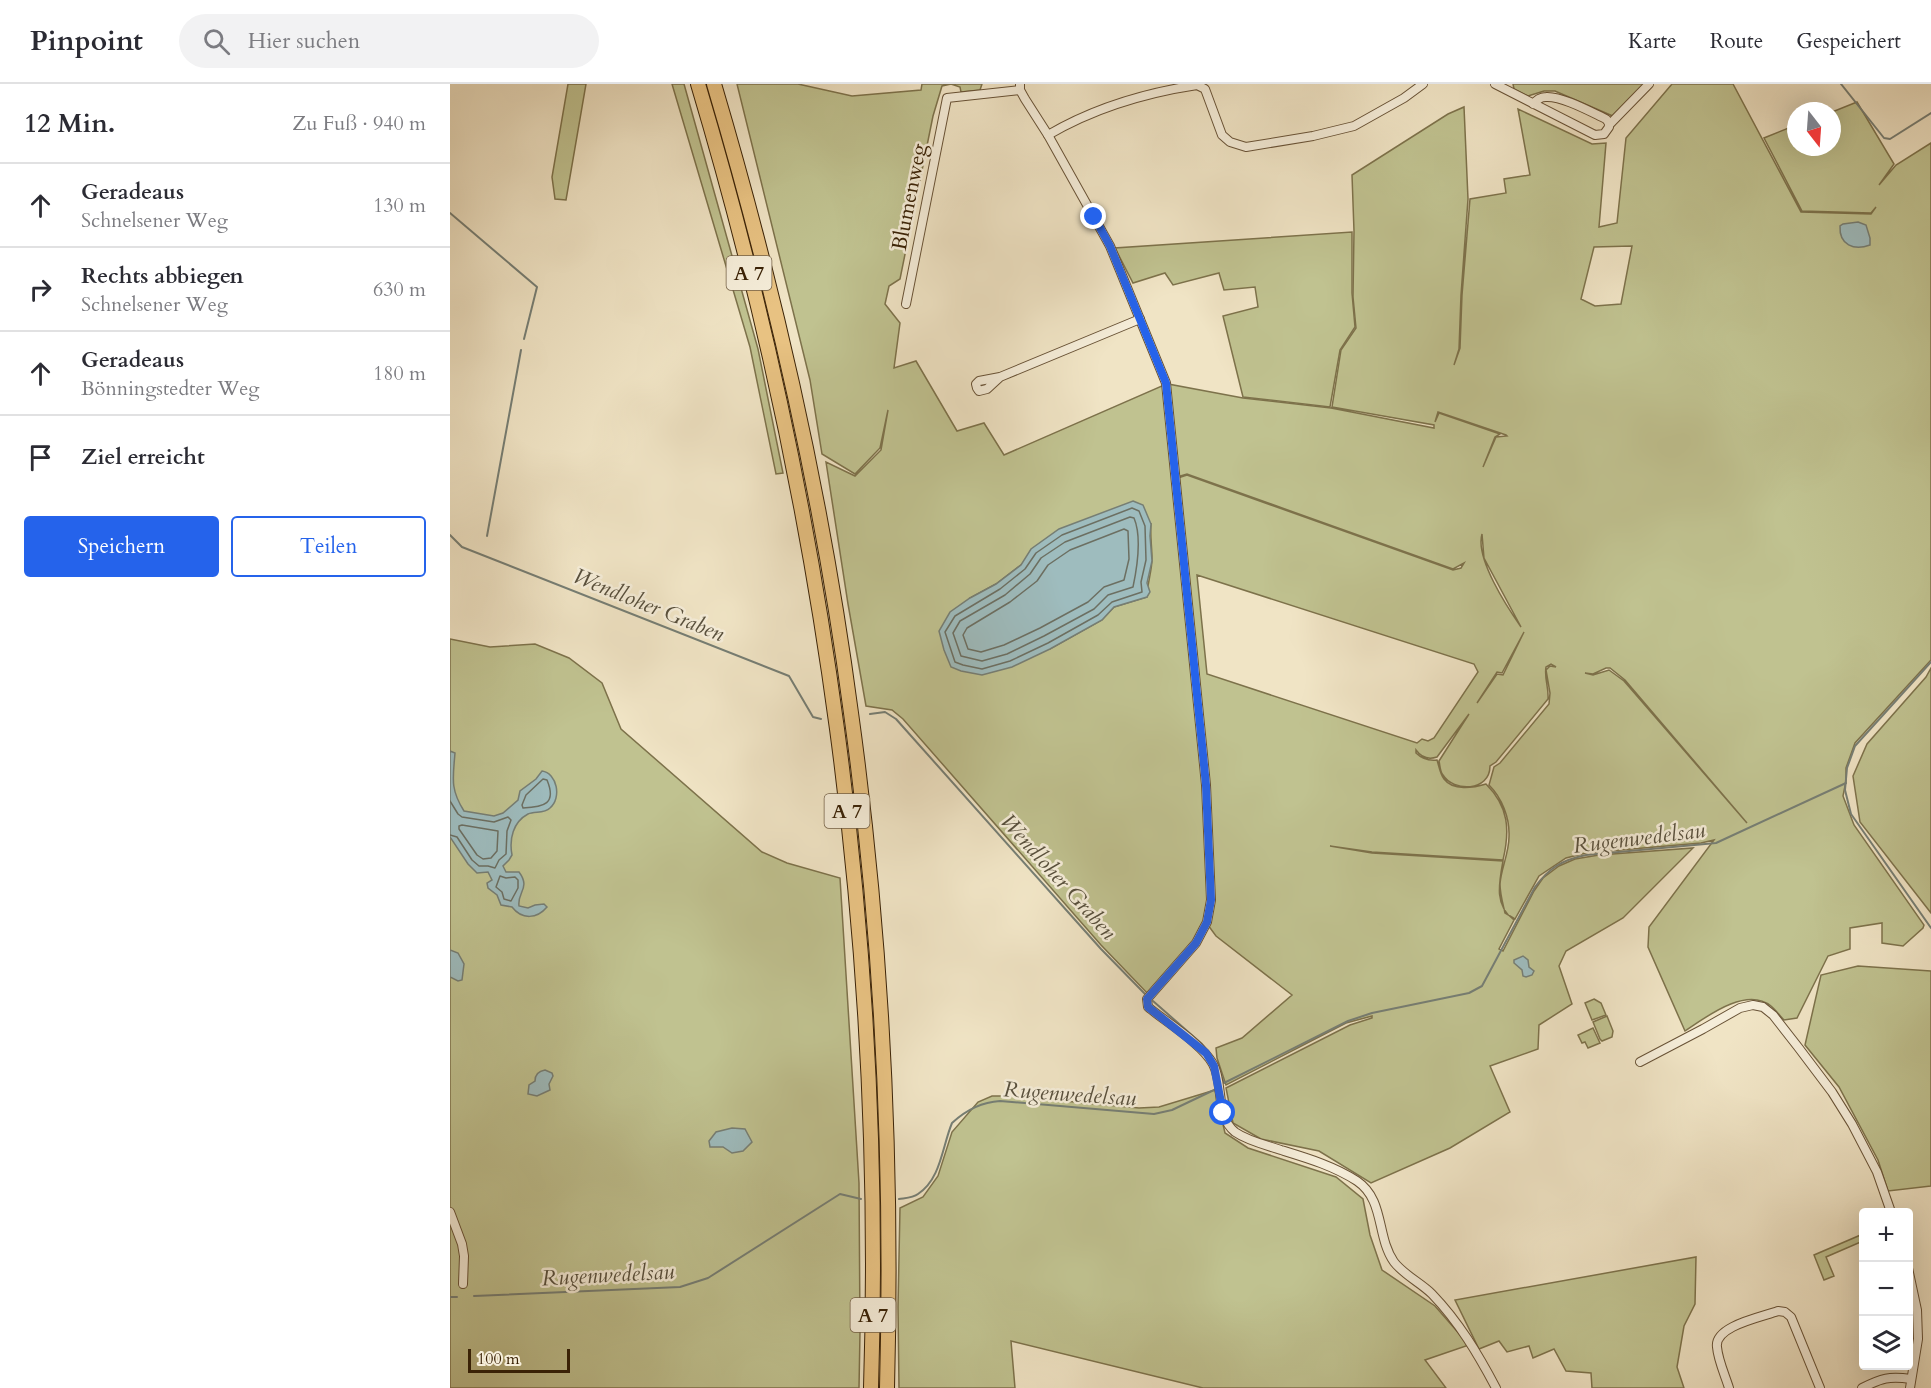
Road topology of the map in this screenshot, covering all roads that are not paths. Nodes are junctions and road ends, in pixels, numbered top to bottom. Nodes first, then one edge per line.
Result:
1 (698, 84) edge
2 (714, 84) edge
3 (1423, 84) edge
4 (1649, 84) edge
5 (1502, 85) edge
6 (1020, 87) edge
7 (1533, 104) junction
8 (1609, 125) junction
9 (1048, 135) junction
10 (906, 304) dead end
11 (1140, 319) junction
12 (1000, 376) dead end
13 (1640, 1062) dead end
14 (1890, 1208) edge
15 (450, 1212) edge
16 (463, 1284) dead end
17 (1913, 1291) edge
18 (1911, 1384) edge
19 (871, 1388) edge
20 (887, 1388) edge
21 (1496, 1388) edge
22 (1729, 1388) edge
23 (1820, 1388) edge
24 (1862, 1388) edge

1 - 19 highway, A 7
2 - 20 highway, A 7
3 - 9 street
4 - 8 street
5 - 7 street
6 - 9 street
6 - 10 street, Blumenweg
7 - 8 street
7 - 8 street
9 - 11 street
11 - 12 street
11 - 21 street
13 - 14 street
15 - 16 street
17 - 18 street
18 - 24 street
22 - 23 street

